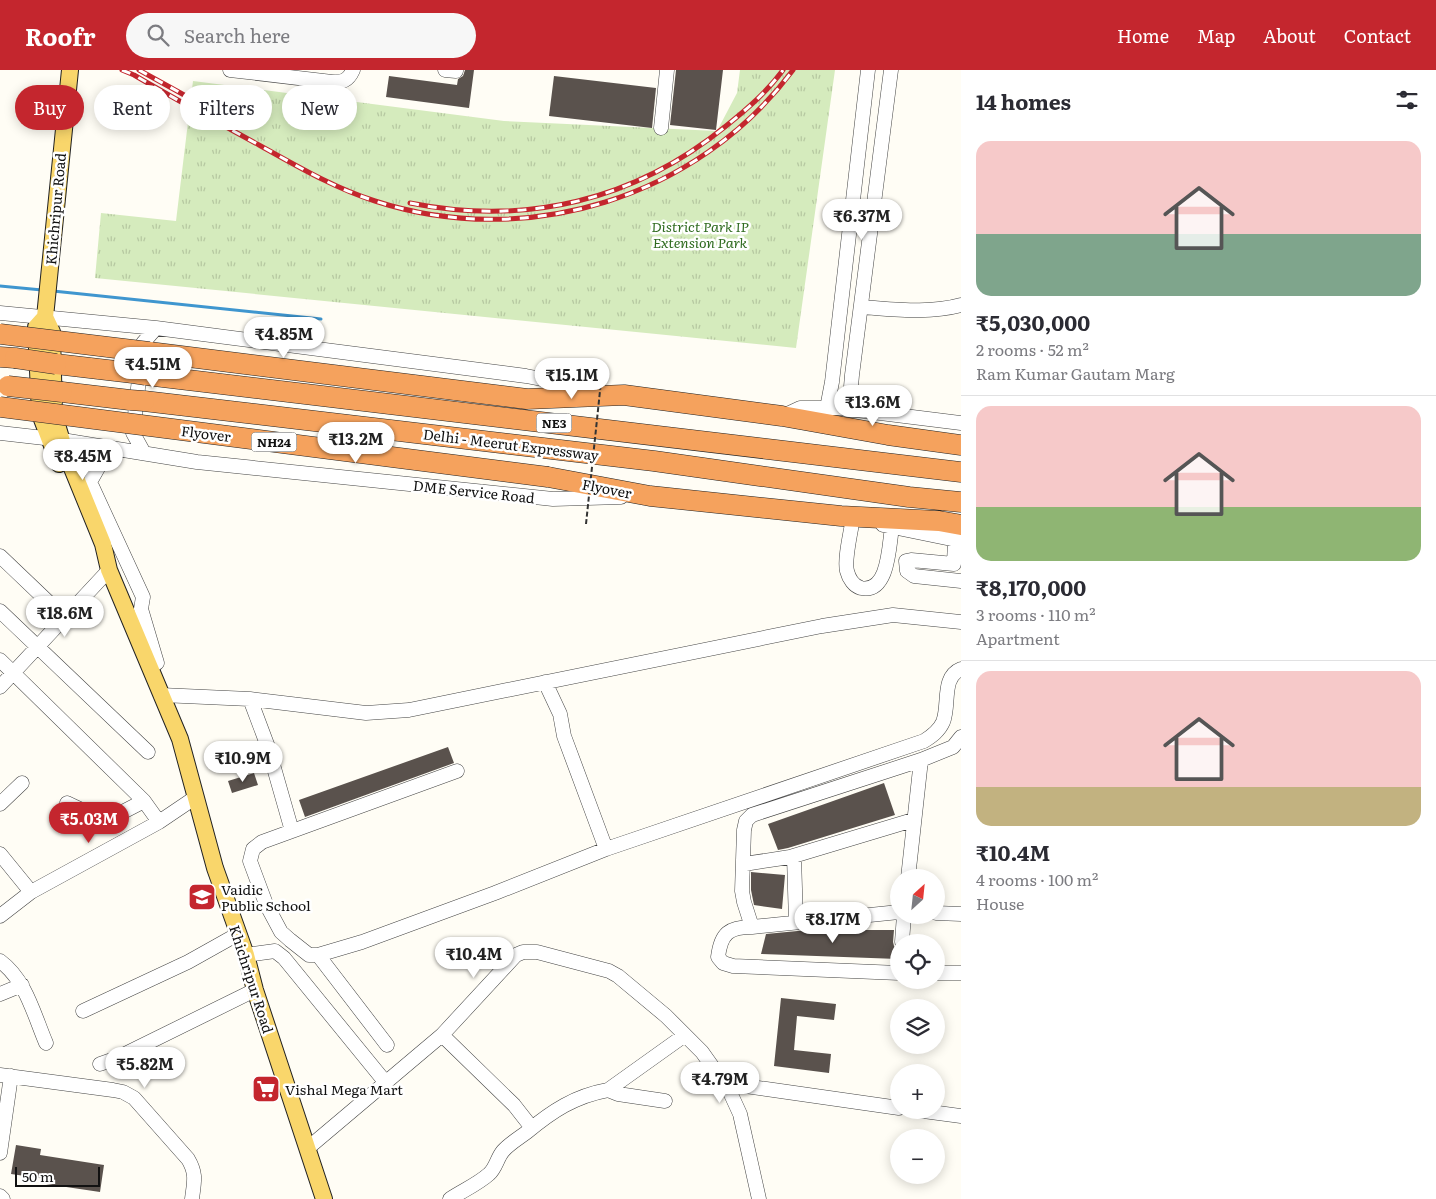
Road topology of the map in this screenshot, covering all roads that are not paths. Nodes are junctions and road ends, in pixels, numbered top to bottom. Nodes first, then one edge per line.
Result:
1 (70, 70) edge
2 (230, 70) edge
3 (353, 70) edge
4 (445, 70) edge
5 (456, 70) edge
6 (667, 70) edge
7 (868, 70) edge
8 (891, 70) edge
9 (661, 128) dead end
10 (961, 305) edge
11 (861, 308) junction
12 (0, 313) edge
13 (45, 317) junction
14 (156, 328) junction
15 (0, 334) edge
16 (7, 358) edge
17 (4, 386) edge
18 (624, 395) junction
19 (0, 407) edge
20 (827, 408) junction
21 (849, 410) junction
22 (782, 416) junction
23 (961, 424) edge
24 (2, 437) edge
25 (56, 439) junction
26 (961, 445) edge
27 (120, 450) junction
28 (144, 454) junction
29 (961, 472) edge
30 (650, 496) junction
31 (961, 502) edge
32 (847, 517) junction
33 (892, 527) junction
34 (959, 535) edge
35 (0, 556) edge
36 (954, 564) junction
37 (108, 566) junction
38 (957, 581) edge
39 (0, 610) edge
40 (65, 618) junction
41 (961, 622) edge
42 (38, 646) junction
43 (0, 660) edge
44 (157, 662) dead end
45 (961, 669) edge
46 (12, 673) junction
47 (544, 682) junction
48 (0, 687) edge
49 (162, 695) junction
50 (250, 699) junction
51 (961, 737) edge
52 (148, 752) dead end
53 (921, 760) junction
54 (457, 771) dead end
55 (22, 783) dead end
56 (196, 797) junction
57 (144, 801) junction
58 (67, 802) dead end
59 (0, 804) edge
60 (913, 820) junction
61 (160, 822) junction
62 (292, 831) junction
63 (606, 849) junction
64 (0, 854) edge
65 (794, 856) junction
66 (744, 864) junction
67 (909, 869) edge
68 (31, 892) junction
69 (890, 913) edge
70 (945, 913) edge
71 (961, 914) edge
72 (0, 916) edge
73 (796, 922) junction
74 (752, 926) junction
75 (238, 934) junction
76 (246, 955) junction
77 (318, 955) junction
78 (0, 961) edge
79 (890, 973) edge
80 (945, 973) edge
81 (961, 973) edge
82 (22, 985) junction
83 (256, 990) junction
84 (0, 994) edge
85 (83, 1011) dead end
86 (442, 1035) junction
87 (685, 1035) junction
88 (46, 1042) dead end
89 (387, 1045) dead end
90 (100, 1064) dead end
91 (6, 1076) edge
92 (386, 1082) junction
93 (724, 1083) junction
94 (608, 1090) junction
95 (665, 1100) dead end
96 (890, 1107) edge
97 (3, 1112) edge
98 (945, 1114) edge
99 (961, 1116) edge
100 (532, 1128) junction
101 (308, 1148) junction
102 (0, 1153) edge
103 (0, 1196) edge
104 (3, 1199) edge
105 (192, 1199) edge
106 (324, 1199) edge
107 (450, 1199) edge
108 (759, 1199) edge

1 - 13 main road, Khichripur Road
2 - 3 street
4 - 5 street
6 - 9 street
7 - 20 street
8 - 11 street
10 - 11 street
11 - 21 street
12 - 13 street
13 - 14 street
13 - 25 main road, Khichripur Road
14 - 18 street
14 - 28 street
15 - 18 highway, bridge
16 - 29 highway, Delhi - Meerut Expressway / NE3, bridge
17 - 31 highway, Delhi - Meerut Expressway / NE3, bridge
18 - 22 highway
19 - 30 highway, Flyover / NH24, bridge
20 - 21 street
20 - 22 street
21 - 23 street
22 - 26 highway
24 - 25 street, DME Service Road
25 - 27 street, DME Service Road
25 - 37 main road, Khichripur Road
27 - 28 street, DME Service Road
27 - 44 street
28 - 30 street, DME Service Road
30 - 32 highway, Flyover
32 - 33 street
32 - 33 street
32 - 34 highway, Flyover
33 - 34 street
34 - 36 street
35 - 40 street
36 - 38 street
36 - 38 street
37 - 40 street
37 - 49 main road, Khichripur Road
39 - 42 street
40 - 42 street
41 - 47 street
42 - 46 street
42 - 52 street
43 - 46 street
45 - 63 street
46 - 48 street
46 - 57 street
47 - 50 street
47 - 63 street
49 - 50 street
49 - 56 main road, Khichripur Road
50 - 62 street
51 - 53 street
53 - 60 street
53 - 66 street
54 - 62 street
55 - 59 street
56 - 61 street
56 - 75 main road, Khichripur Road
57 - 58 street
57 - 61 street
60 - 65 street
60 - 67 street
61 - 68 street
62 - 77 street
63 - 77 street
64 - 68 street
65 - 66 street
65 - 73 street
66 - 74 street
68 - 72 street
69 - 73 street
70 - 71 street
73 - 74 street
74 - 79 street
75 - 76 main road, Khichripur Road
75 - 85 street
76 - 83 main road, Khichripur Road
76 - 92 street
77 - 89 street
78 - 82 street
80 - 81 street
82 - 84 street
82 - 88 street
83 - 90 street
83 - 101 main road, Khichripur Road
86 - 87 street
86 - 92 street
86 - 100 street
87 - 93 street
87 - 94 street
91 - 97 street
91 - 105 street
92 - 101 street
93 - 96 street
93 - 108 street
94 - 95 street
94 - 100 street
97 - 102 street
98 - 99 street
100 - 107 street
101 - 106 main road, Khichripur Road
103 - 104 street

